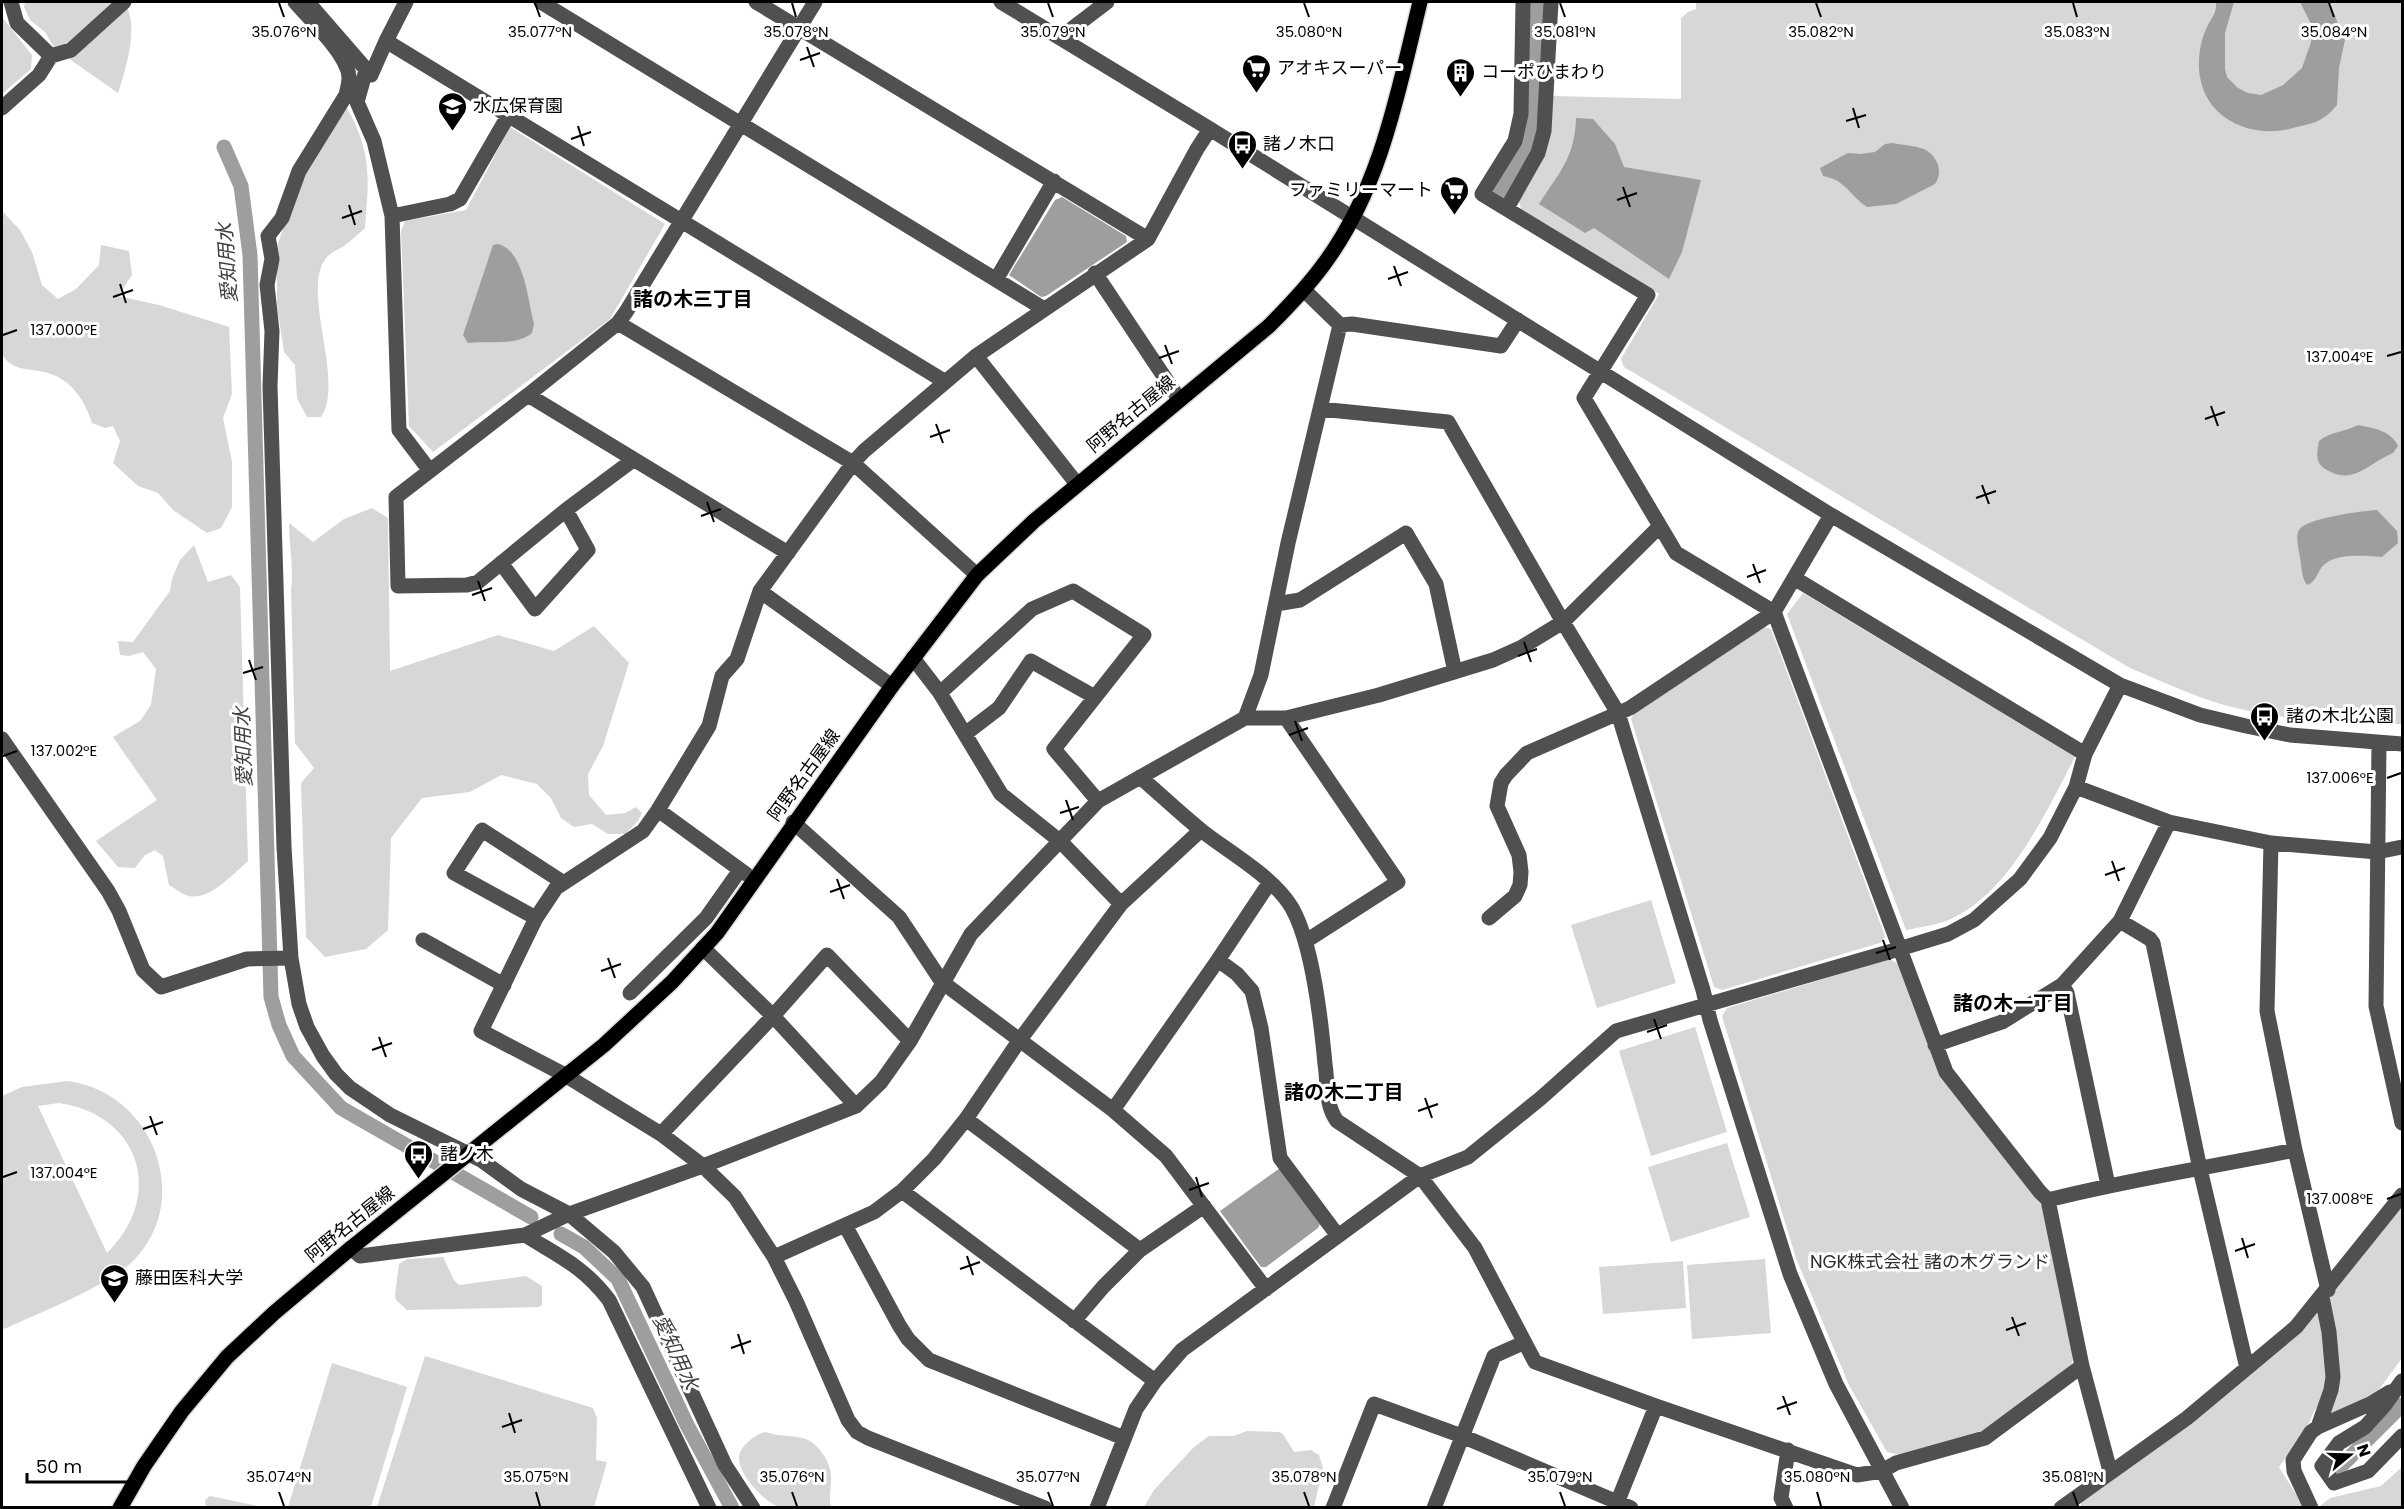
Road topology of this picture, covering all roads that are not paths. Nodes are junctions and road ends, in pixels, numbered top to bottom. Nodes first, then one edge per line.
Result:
1 (11, 2) edge
2 (123, 2) edge
3 (295, 2) edge
4 (310, 2) edge
5 (406, 2) edge
6 (541, 2) edge
7 (756, 2) edge
8 (814, 2) edge
9 (1001, 2) edge
10 (1107, 2) edge
11 (1420, 2) edge
12 (1523, 2) edge
13 (1551, 2) edge
14 (799, 27) junction
15 (1061, 37) junction
16 (386, 41) junction
17 (51, 56) junction
18 (366, 70) junction
19 (2, 108) edge
20 (508, 116) junction
21 (740, 123) junction
22 (1210, 129) junction
23 (1054, 182) junction
24 (1507, 208) junction
25 (392, 216) junction
26 (1352, 218) junction
27 (682, 221) junction
28 (1148, 239) junction
29 (1095, 273) junction
30 (997, 278) junction
31 (1304, 291) junction
32 (1044, 309) junction
33 (1518, 320) junction
34 (618, 323) junction
35 (1340, 325) junction
36 (976, 356) junction
37 (1602, 372) junction
38 (944, 381) junction
39 (528, 395) junction
40 (1179, 399) junction
41 (1320, 409) junction
42 (633, 460) junction
43 (853, 463) junction
44 (430, 471) junction
45 (1077, 484) junction
46 (566, 510) junction
47 (1831, 515) junction
48 (1660, 526) junction
49 (788, 553) junction
50 (501, 563) junction
51 (977, 575) junction
52 (1794, 578) junction
53 (760, 591) junction
54 (1276, 604) junction
55 (1774, 612) junction
56 (1563, 622) junction
57 (913, 658) junction
58 (1455, 672) junction
59 (2120, 685) junction
60 (892, 686) junction
61 (940, 693) junction
62 (1095, 697) junction
63 (1618, 713) junction
64 (1245, 718) junction
65 (1286, 718) junction
66 (965, 734) junction
67 (2, 739) edge
68 (2379, 744) junction
69 (2403, 744) edge
70 (2085, 754) junction
71 (1140, 777) junction
72 (2076, 788) junction
73 (1098, 801) junction
74 (658, 810) junction
75 (793, 822) junction
76 (2169, 822) junction
77 (1201, 830) junction
78 (1061, 842) junction
79 (2271, 843) junction
80 (2403, 847) edge
81 (2377, 852) junction
82 (740, 870) junction
83 (754, 880) junction
84 (1269, 882) junction
85 (564, 883) junction
86 (1121, 904) junction
87 (536, 918) junction
88 (1489, 918) dead end
89 (2120, 921) junction
90 (423, 940) dead end
91 (1305, 941) junction
92 (703, 948) junction
93 (1899, 949) junction
94 (288, 959) junction
95 (1218, 960) junction
96 (942, 982) junction
97 (504, 985) junction
98 (2062, 985) junction
99 (630, 993) dead end
100 (1707, 1005) junction
101 (773, 1016) junction
102 (910, 1041) junction
103 (1019, 1041) junction
104 (1935, 1045) junction
105 (565, 1075) junction
106 (856, 1106) junction
107 (1113, 1110) junction
108 (966, 1119) junction
109 (2403, 1123) edge
110 (661, 1134) junction
111 (2295, 1150) junction
112 (466, 1156) junction
113 (703, 1166) junction
114 (2200, 1168) junction
115 (1420, 1176) junction
116 (2108, 1185) junction
117 (902, 1191) junction
118 (2403, 1195) edge
119 (2049, 1200) junction
120 (1204, 1206) junction
121 (569, 1214) junction
122 (845, 1225) junction
123 (525, 1235) junction
124 (1338, 1236) junction
125 (351, 1248) junction
126 (1140, 1250) junction
127 (774, 1257) junction
128 (1266, 1290) junction
129 (2325, 1293) junction
130 (1074, 1321) junction
131 (1524, 1343) junction
132 (2082, 1366) junction
133 (2247, 1368) junction
134 (1155, 1381) junction
135 (2399, 1385) edge
136 (1656, 1406) junction
137 (2318, 1427) junction
138 (1462, 1436) junction
139 (2403, 1436) edge
140 (1124, 1438) junction
141 (1788, 1450) junction
142 (1882, 1471) junction
143 (2110, 1471) junction
144 (1621, 1506) edge
145 (120, 1508) edge
146 (709, 1508) edge
147 (753, 1508) edge
148 (1045, 1508) edge
149 (1097, 1508) edge
150 (1333, 1508) edge
151 (1434, 1508) edge
152 (1786, 1508) edge
153 (1902, 1508) edge
154 (2061, 1508) edge
155 (2311, 1508) edge

1 - 17 street
2 - 17 street
3 - 94 street
4 - 18 street
5 - 16 street
6 - 21 street
7 - 14 street
8 - 14 street
9 - 15 street
10 - 15 street
11 - 26 main road, 阿野名古屋線
12 - 24 street
13 - 24 street
14 - 21 street
14 - 23 street
15 - 22 street
16 - 18 street
16 - 20 street
17 - 19 street
18 - 25 street
20 - 25 street
20 - 27 street
21 - 27 street
21 - 30 street
22 - 26 street
22 - 28 street
23 - 28 street
23 - 30 street
24 - 37 street
25 - 44 street
26 - 31 main road, 阿野名古屋線
26 - 33 street
27 - 34 street
27 - 38 street
28 - 29 street
29 - 32 street
29 - 40 street
30 - 32 street
31 - 35 street
31 - 40 main road, 阿野名古屋線
32 - 36 street
33 - 35 street
33 - 37 street
34 - 39 street
34 - 43 street
35 - 41 street
36 - 38 street
36 - 45 street
37 - 47 street
37 - 48 street
38 - 43 street
39 - 42 street
39 - 44 street
40 - 45 main road, 阿野名古屋線
41 - 54 street
41 - 56 street
42 - 46 street
42 - 49 street
43 - 49 street
43 - 51 street
44 - 50 street
45 - 51 main road, 阿野名古屋線
46 - 50 street
46 - 50 street
47 - 52 street
47 - 59 street
48 - 55 street
48 - 56 street
49 - 53 street
51 - 57 main road, 阿野名古屋線
52 - 55 street
52 - 70 street
53 - 60 street
53 - 74 street
54 - 58 street
54 - 64 street
55 - 63 street
55 - 93 street
56 - 58 street
56 - 63 street
57 - 60 main road, 阿野名古屋線
57 - 61 street
58 - 65 street
59 - 68 street
59 - 70 street
60 - 75 main road, 阿野名古屋線
61 - 62 street
61 - 66 street
62 - 66 street
62 - 73 street
63 - 88 street
63 - 100 street
64 - 65 street
64 - 71 street
65 - 91 street
66 - 78 street
67 - 94 street
68 - 69 street
68 - 81 street
70 - 72 street
71 - 73 street
71 - 77 street
72 - 76 street
72 - 93 street
73 - 78 street
74 - 82 street
74 - 85 street
75 - 83 main road, 阿野名古屋線
75 - 96 street
76 - 79 street
76 - 89 street
77 - 84 street
77 - 86 street
78 - 86 street
78 - 96 street
79 - 81 street
79 - 111 street
80 - 81 street
81 - 109 street
82 - 83 street
82 - 99 street
83 - 92 main road, 阿野名古屋線
84 - 91 street
84 - 95 street
85 - 87 street
85 - 87 street
86 - 103 street
87 - 97 street
89 - 98 street
89 - 114 street
90 - 97 street
91 - 115 street
92 - 101 street
92 - 105 main road, 阿野名古屋線
93 - 100 street
93 - 104 street
94 - 112 street
95 - 107 street
95 - 124 street
96 - 102 street
96 - 103 street
97 - 105 street
98 - 104 street
98 - 116 street
100 - 115 street
100 - 142 street
101 - 102 street
101 - 106 street
101 - 110 street
102 - 106 street
103 - 107 street
103 - 108 street
104 - 119 street
105 - 110 street
105 - 112 main road, 阿野名古屋線
106 - 113 street
107 - 120 street
108 - 117 street
108 - 126 street
110 - 113 street
111 - 114 street
111 - 129 street
112 - 121 street
112 - 125 main road, 阿野名古屋線
113 - 121 street
113 - 127 street
114 - 116 street
114 - 133 street
115 - 124 street
115 - 131 street
116 - 119 street
117 - 122 street
117 - 130 street
118 - 129 street
119 - 132 street
120 - 126 street
120 - 128 street
121 - 123 street
121 - 147 street
122 - 127 street
122 - 140 street
123 - 125 street
123 - 146 street
124 - 128 street
125 - 145 main road, 阿野名古屋線
126 - 130 street
127 - 148 street
128 - 134 street
129 - 133 street
129 - 137 street
130 - 134 street
131 - 136 street
131 - 138 street
132 - 142 street
132 - 143 street
133 - 143 street
134 - 140 street
135 - 137 street
135 - 139 street
136 - 141 street
136 - 144 street
137 - 155 street
138 - 144 street
138 - 150 street
138 - 151 street
140 - 149 street
141 - 142 street
141 - 152 street
142 - 153 street
143 - 154 street

